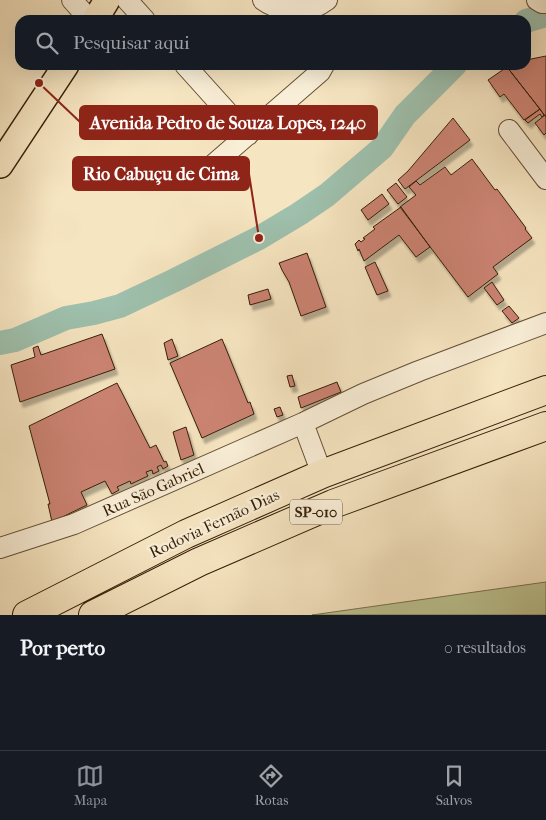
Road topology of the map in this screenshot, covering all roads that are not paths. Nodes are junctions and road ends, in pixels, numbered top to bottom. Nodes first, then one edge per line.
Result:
1 (72, 0) edge
2 (107, 0) edge
3 (127, 0) edge
4 (263, 0) edge
5 (537, 0) edge
6 (546, 2) edge
7 (320, 9) edge
8 (86, 15) edge
9 (98, 15) edge
10 (140, 15) edge
11 (63, 70) edge
12 (190, 70) edge
13 (321, 70) edge
14 (509, 130) dead end
15 (248, 135) junction
16 (0, 165) edge
17 (207, 170) dead end
18 (546, 179) edge
19 (546, 323) edge
20 (546, 390) edge
21 (303, 423) junction
22 (546, 426) edge
23 (322, 474) junction
24 (0, 548) edge
25 (27, 615) edge
26 (93, 615) edge

1 - 8 street
2 - 9 main road
3 - 10 street
4 - 7 street
5 - 6 street
11 - 16 main road
12 - 15 street
13 - 15 street
14 - 18 street
15 - 17 street
19 - 21 street, Rua São Gabriel
20 - 23 highway, Rodovia Fernão Dias / SP-010
21 - 23 street
21 - 24 street, Rua São Gabriel
22 - 26 highway, Rodovia Fernão Dias / SP-010
23 - 25 highway, Rodovia Fernão Dias / SP-010

